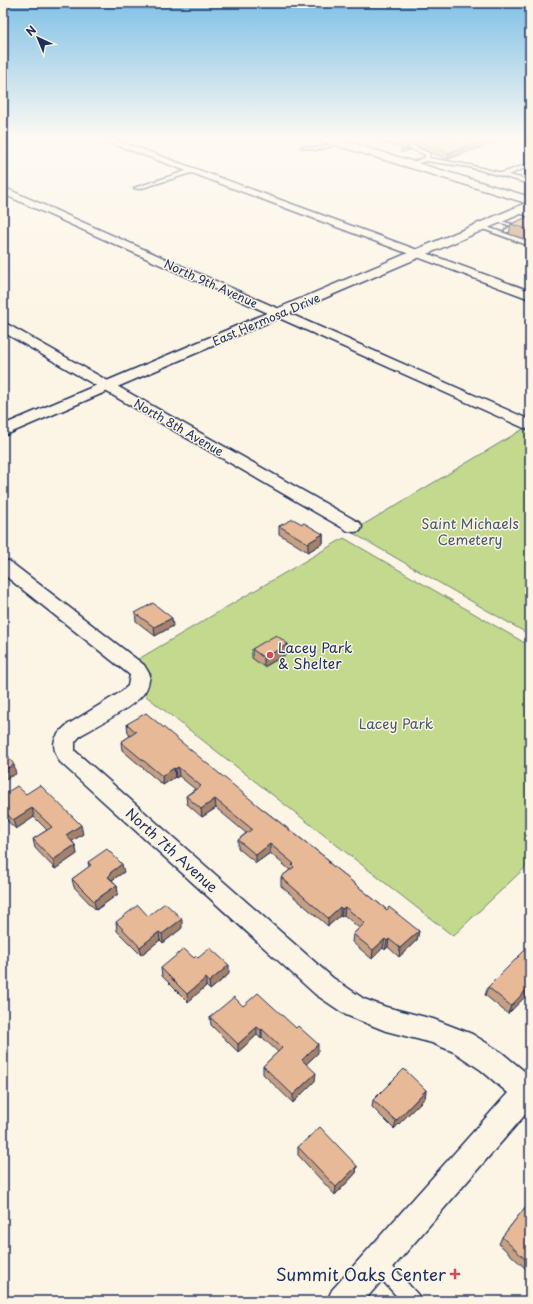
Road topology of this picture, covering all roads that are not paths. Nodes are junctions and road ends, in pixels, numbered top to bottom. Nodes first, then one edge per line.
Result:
1 (23, 199) edge
2 (268, 199) edge
3 (526, 211) edge
4 (499, 227) junction
5 (530, 244) edge
6 (418, 254) junction
7 (530, 295) edge
8 (279, 313) junction
9 (3, 327) edge
10 (107, 386) junction
11 (529, 425) edge
12 (3, 431) edge
13 (354, 527) dead end
14 (3, 566) edge
15 (529, 1091) edge
16 (377, 1262) junction
17 (343, 1301) edge
18 (412, 1301) edge

1 - 8 street, North 9th Avenue
2 - 6 street
3 - 4 street, East Hermosa Drive
4 - 5 lane
4 - 6 street, East Hermosa Drive
6 - 7 street
6 - 8 street, East Hermosa Drive
8 - 10 street, East Hermosa Drive
8 - 11 street, North 9th Avenue
9 - 10 street, North 8th Avenue
10 - 12 street, East Hermosa Drive
10 - 13 street, North 8th Avenue
14 - 15 street, North 7th Avenue
15 - 16 street
16 - 17 street
16 - 18 lane

